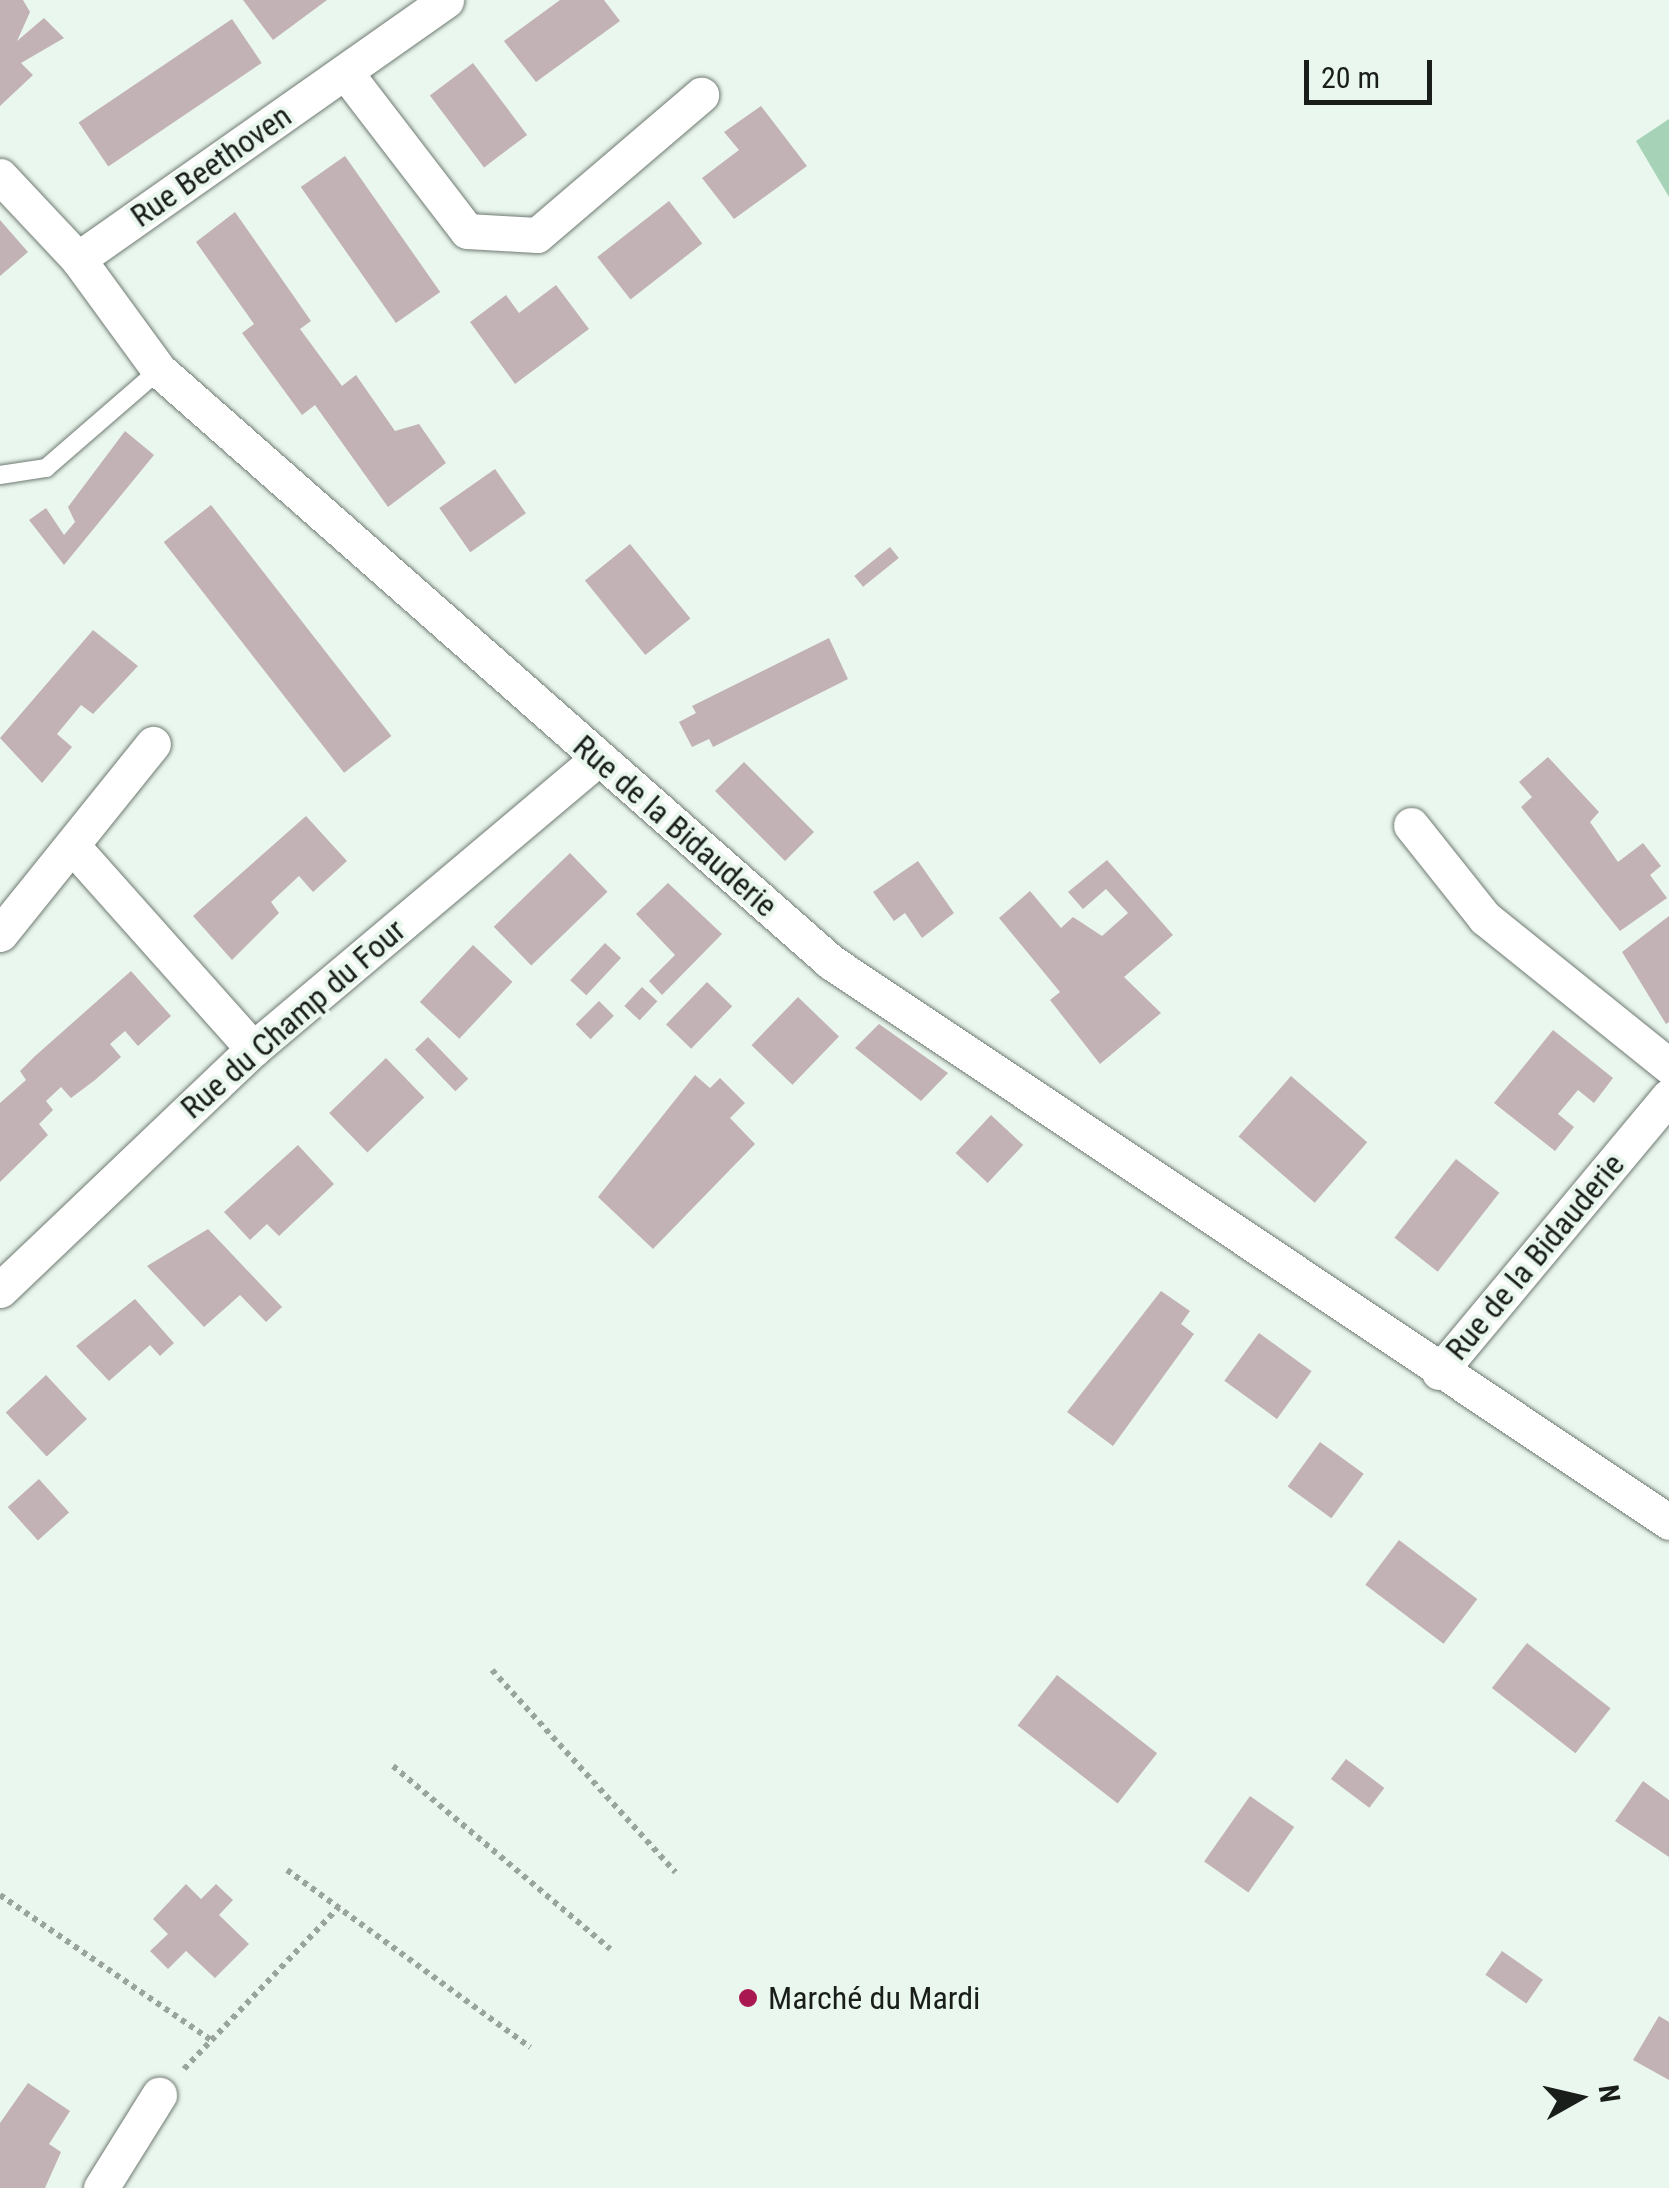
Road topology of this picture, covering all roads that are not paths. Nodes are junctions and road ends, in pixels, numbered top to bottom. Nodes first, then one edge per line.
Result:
1 (446, 0) edge
2 (345, 72) junction
3 (701, 95) dead end
4 (0, 176) edge
5 (78, 259) junction
6 (159, 370) junction
7 (0, 475) edge
8 (153, 744) dead end
9 (597, 759) junction
10 (1412, 825) dead end
11 (75, 848) junction
12 (0, 934) edge
13 (253, 1049) junction
14 (1669, 1066) edge
15 (1669, 1096) edge
16 (0, 1290) edge
17 (1439, 1372) junction
18 (1669, 1522) edge
19 (159, 2095) road end
20 (101, 2188) edge

1 - 2 street, Rue Beethoven
2 - 3 street
2 - 5 street, Rue Beethoven
4 - 5 street, Rue de la Bidauderie
5 - 6 street, Rue de la Bidauderie
6 - 7 lane
6 - 9 street, Rue de la Bidauderie
8 - 11 street
9 - 13 street, Rue du Champ du Four
9 - 17 street, Rue de la Bidauderie
10 - 14 street
11 - 12 street
11 - 13 street
13 - 16 street, Rue du Champ du Four
15 - 17 street, Rue de la Bidauderie
17 - 18 street, Rue de la Bidauderie
19 - 20 street

